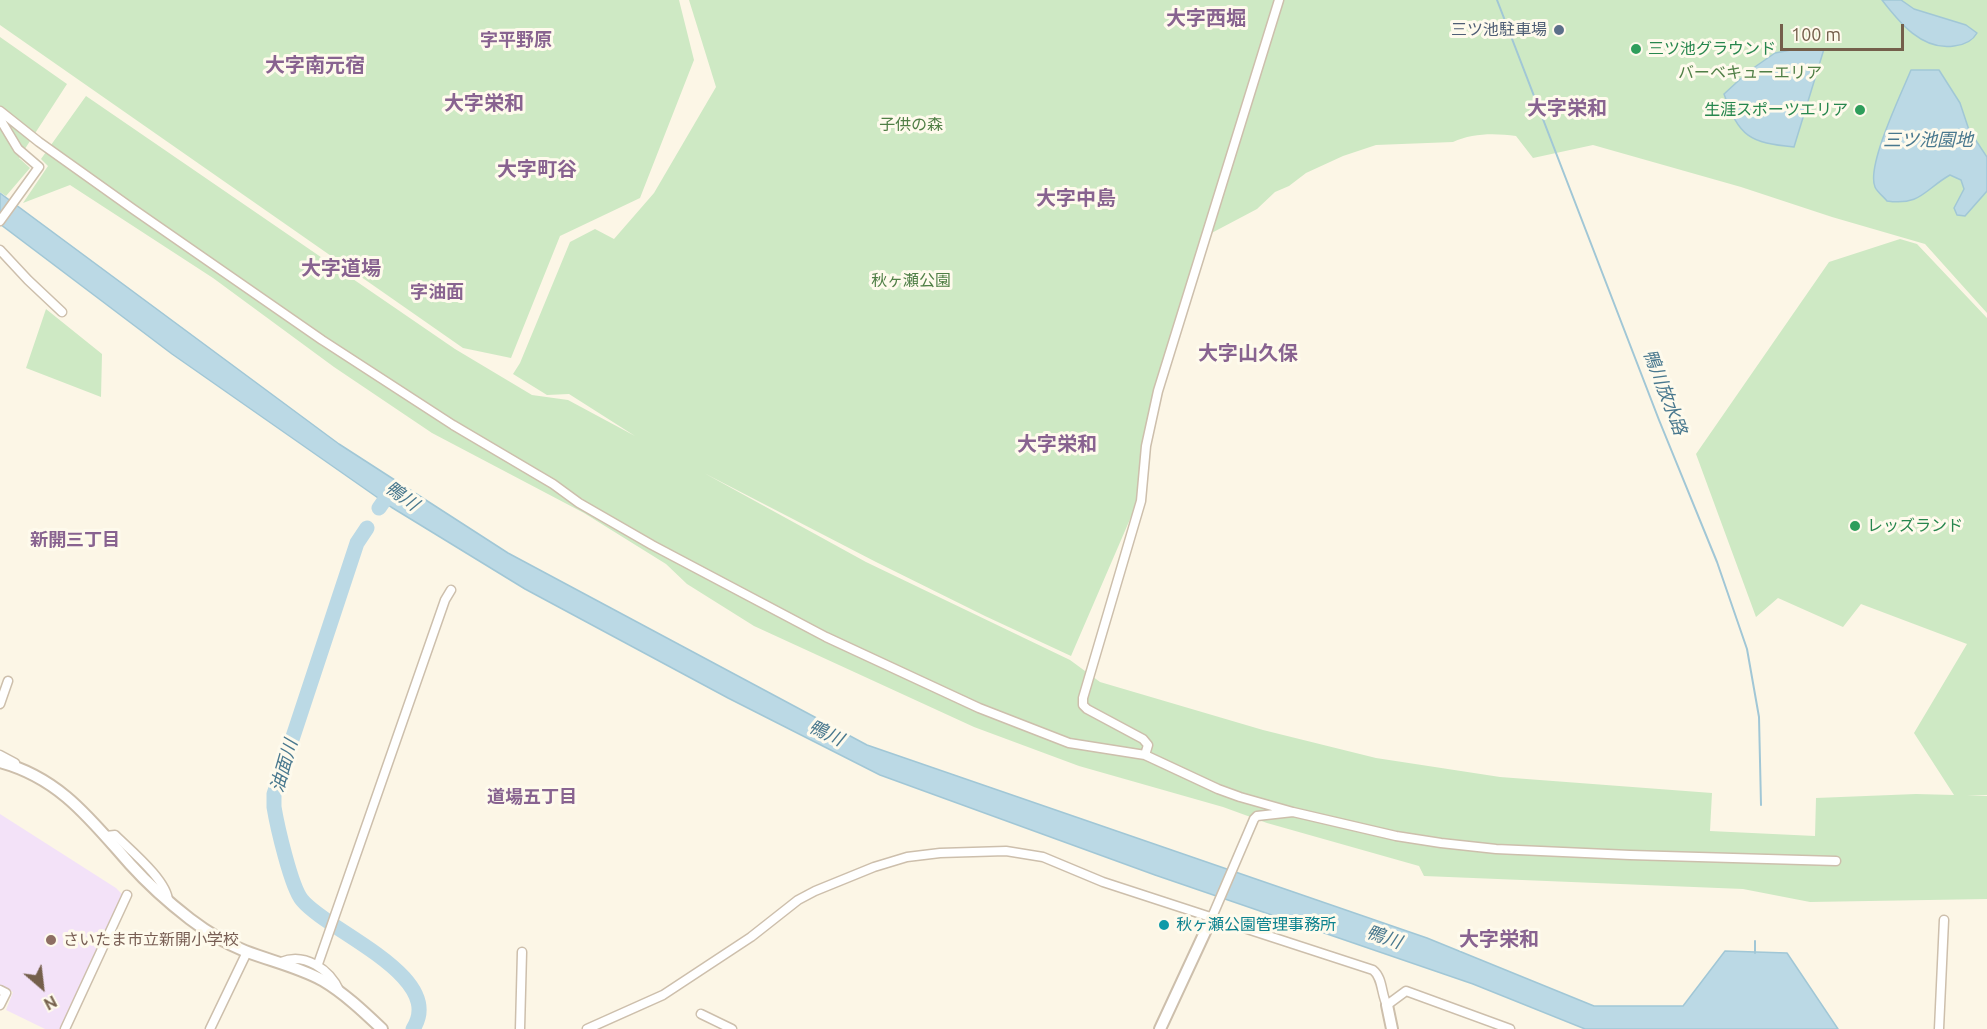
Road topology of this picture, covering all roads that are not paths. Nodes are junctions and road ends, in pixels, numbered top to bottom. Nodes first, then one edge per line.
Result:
1 (1279, 0) edge
2 (0, 111) edge
3 (0, 119) edge
4 (0, 221) edge
5 (0, 250) edge
6 (62, 312) dead end
7 (451, 590) dead end
8 (8, 681) dead end
9 (0, 704) edge
10 (0, 755) edge
11 (1145, 755) junction
12 (0, 762) edge
13 (19, 769) junction
14 (1293, 812) junction
15 (1836, 861) dead end
16 (127, 895) dead end
17 (1213, 915) junction
18 (1944, 920) dead end
19 (247, 952) junction
20 (522, 952) dead end
21 (280, 962) junction
22 (318, 964) junction
23 (0, 990) edge
24 (340, 993) junction
25 (0, 1005) edge
26 (1387, 1005) junction
27 (701, 1014) dead end
28 (65, 1029) edge
29 (210, 1029) edge
30 (381, 1029) edge
31 (520, 1029) edge
32 (587, 1029) edge
33 (732, 1029) edge
34 (1160, 1029) edge
35 (1392, 1029) edge
36 (1510, 1029) edge
37 (1939, 1029) edge

1 - 11 street
2 - 11 street
3 - 4 street
5 - 6 street
7 - 22 street
8 - 9 street
10 - 13 street
11 - 14 street
12 - 13 street
13 - 19 street
14 - 15 street
14 - 17 street
16 - 28 street
17 - 26 street
17 - 32 street
17 - 34 street
18 - 37 street
19 - 21 street
19 - 29 street
20 - 31 street
21 - 22 street
21 - 24 street
22 - 24 street
23 - 25 street
24 - 30 street
26 - 35 street
26 - 36 street
27 - 33 street

